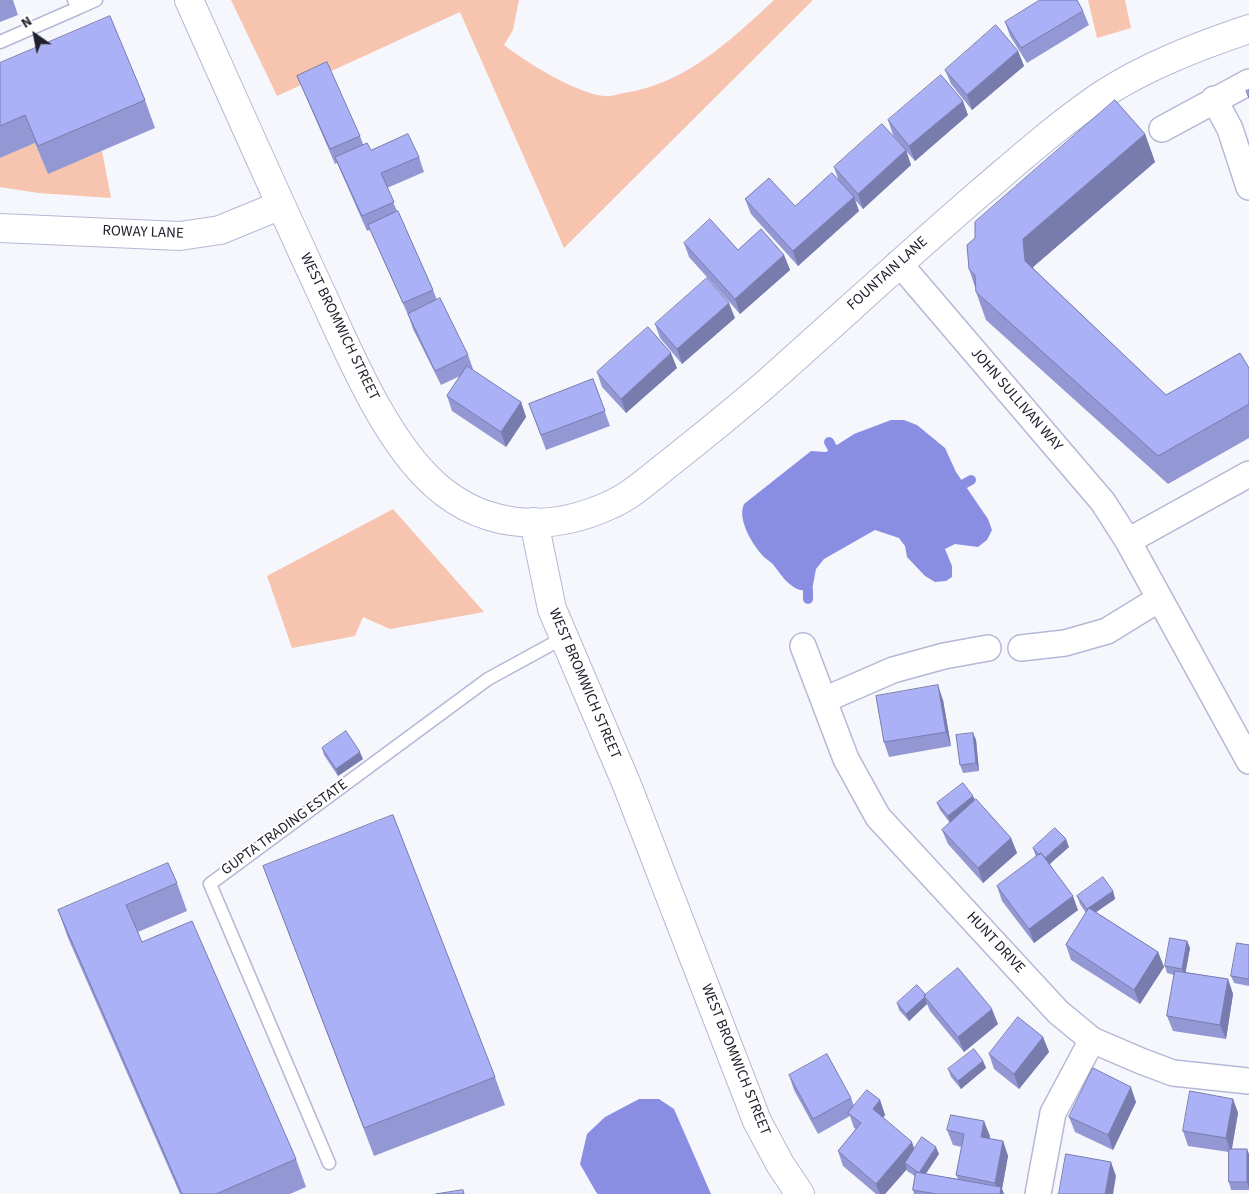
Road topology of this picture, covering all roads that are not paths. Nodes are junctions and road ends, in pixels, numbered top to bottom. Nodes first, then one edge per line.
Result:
1 (96, 0) edge
2 (189, 0) edge
3 (76, 4) edge
4 (1249, 29) edge
5 (0, 42) edge
6 (1249, 82) edge
7 (1214, 99) junction
8 (1162, 128) dead end
9 (1249, 187) edge
10 (281, 205) junction
11 (0, 228) edge
12 (898, 264) junction
13 (1249, 474) edge
14 (534, 522) junction
15 (1128, 541) junction
16 (1159, 599) junction
17 (563, 638) junction
18 (803, 646) dead end
19 (988, 648) dead end
20 (1021, 648) dead end
21 (824, 700) junction
22 (1249, 762) edge
23 (1092, 1040) junction
24 (1249, 1082) edge
25 (329, 1163) dead end
26 (800, 1194) edge
27 (1038, 1194) edge

1 - 3 lane
2 - 10 main road, WEST BROMWICH STREET
3 - 5 lane
4 - 12 main road, FOUNTAIN LANE
6 - 7 street
7 - 8 street
7 - 9 street
10 - 11 main road, ROWAY LANE
10 - 14 main road, WEST BROMWICH STREET
12 - 14 main road, FOUNTAIN LANE
12 - 15 street, JOHN SULLIVAN WAY
13 - 15 street
14 - 17 main road, WEST BROMWICH STREET
15 - 16 street, JOHN SULLIVAN WAY
16 - 20 street
16 - 22 street, JOHN SULLIVAN WAY
17 - 25 lane, GUPTA TRADING ESTATE
17 - 26 main road, WEST BROMWICH STREET
18 - 21 street, HUNT DRIVE
19 - 21 street
21 - 23 street, HUNT DRIVE
23 - 24 street, HUNT DRIVE
23 - 27 street

